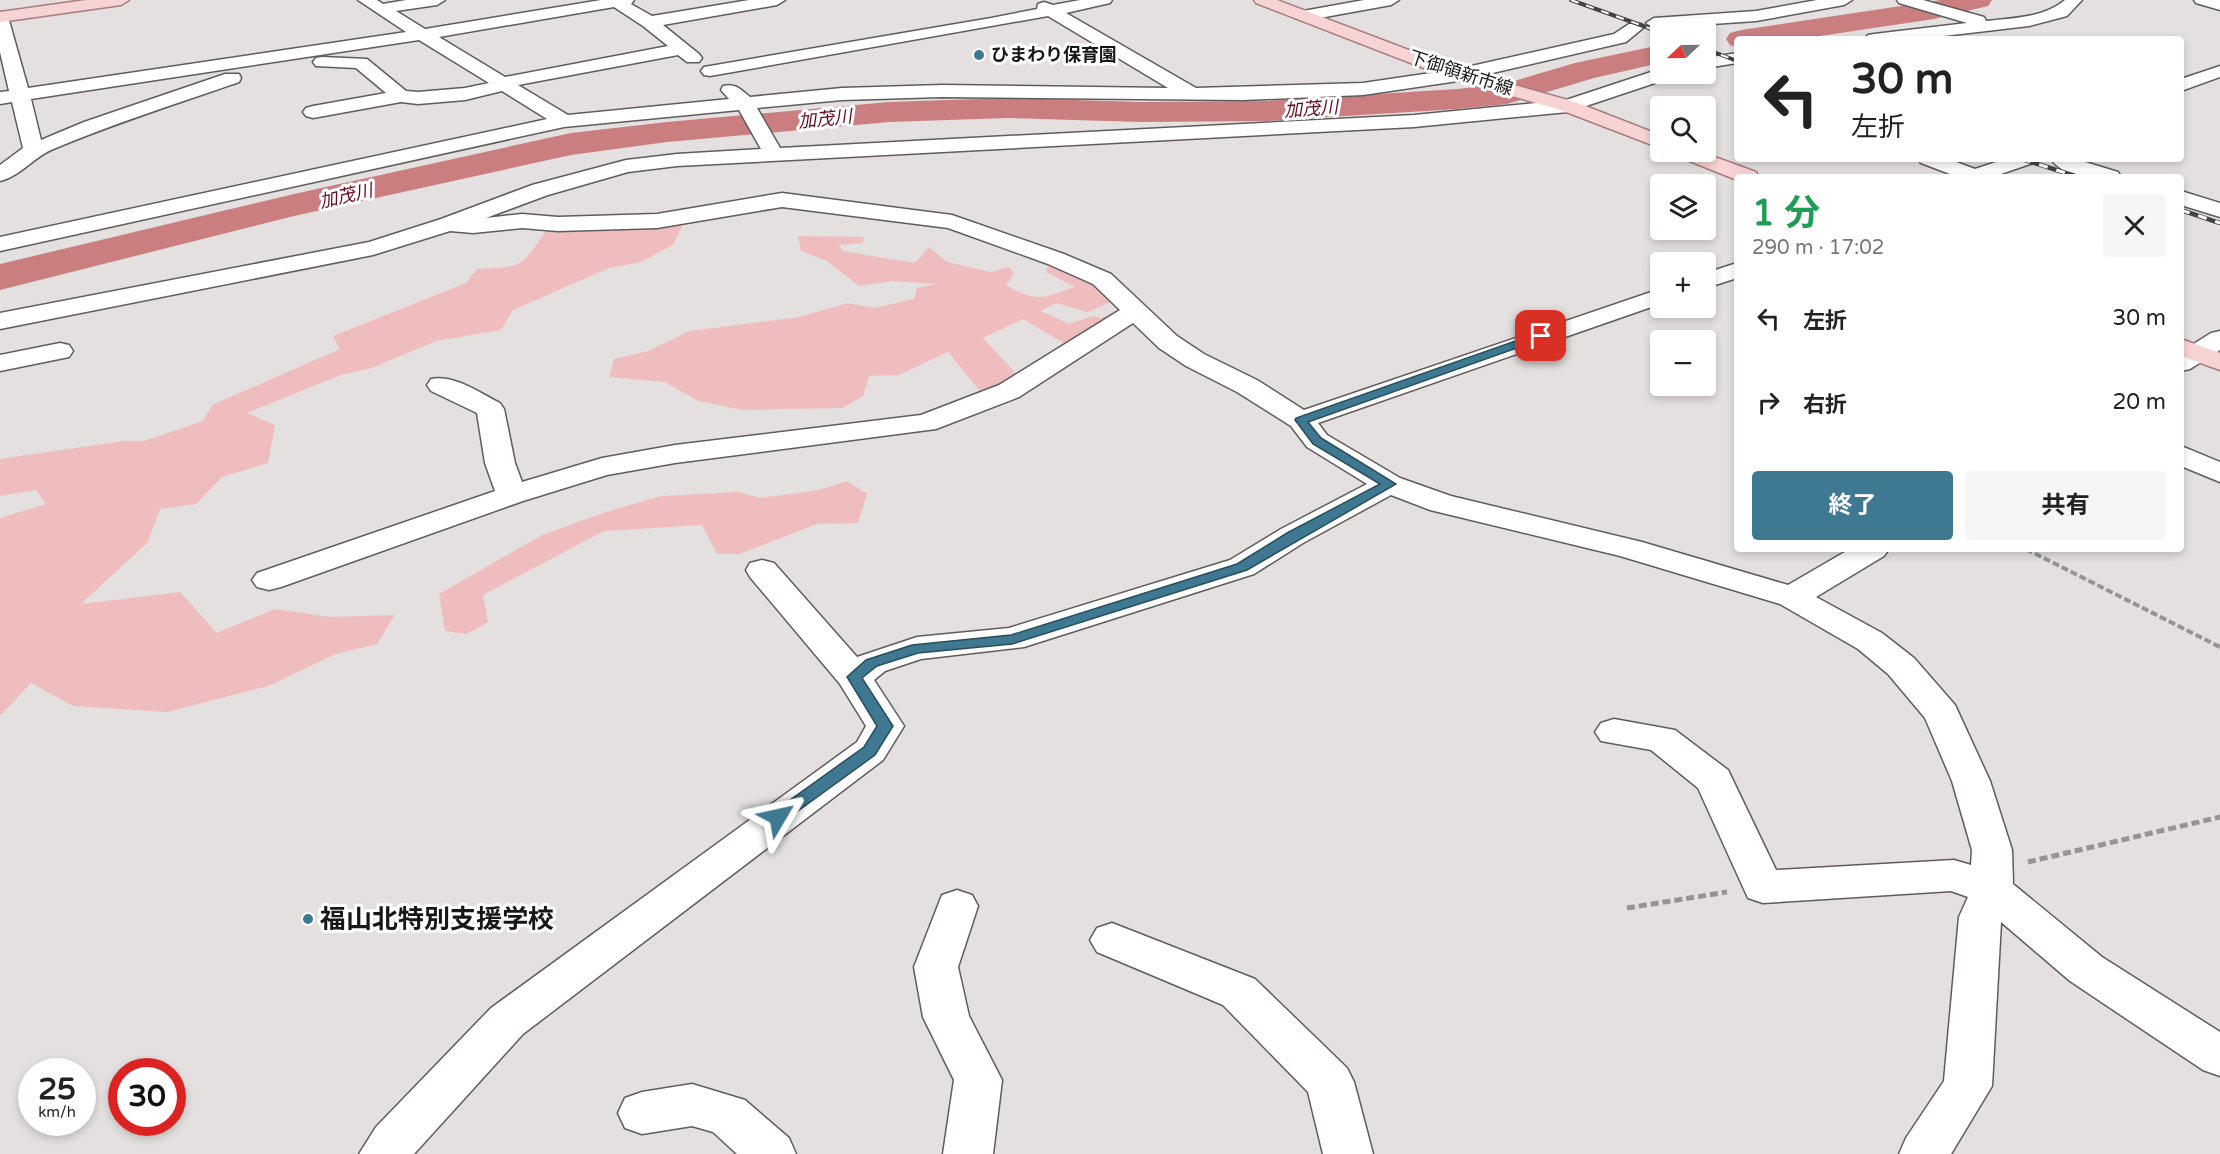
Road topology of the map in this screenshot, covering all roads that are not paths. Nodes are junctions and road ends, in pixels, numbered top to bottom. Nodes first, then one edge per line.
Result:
1 (121, 0) edge
2 (437, 0) edge
3 (777, 0) edge
4 (1029, 0) edge
5 (1104, 0) edge
6 (1262, 0) edge
7 (1391, 0) edge
8 (1844, 0) edge
9 (1905, 0) edge
10 (2074, 0) edge
11 (2202, 0) edge
12 (622, 2) edge
13 (735, 3) edge
14 (373, 4) edge
15 (2220, 5) edge
16 (1053, 10) junction
17 (1303, 16) junction
18 (0, 17) edge
19 (1716, 19) edge
20 (649, 22) junction
21 (2003, 25) junction
22 (1635, 28) dead end
23 (421, 35) junction
24 (1912, 36) edge
25 (2048, 36) dead end
26 (682, 49) junction
27 (299, 56) junction
28 (1734, 58) edge
29 (1716, 61) edge
30 (710, 71) junction
31 (2220, 71) edge
32 (1463, 76) junction
33 (1650, 78) edge
34 (2185, 81) edge
35 (503, 84) junction
36 (1193, 94) junction
37 (20, 95) junction
38 (401, 96) junction
39 (0, 98) edge
40 (1559, 103) junction
41 (745, 104) junction
42 (313, 112) dead end
43 (564, 121) junction
44 (1650, 138) edge
45 (768, 146) junction
46 (34, 150) junction
47 (1709, 162) edge
48 (1936, 162) edge
49 (2017, 162) edge
50 (2065, 162) edge
51 (1740, 174) edge
52 (1968, 174) edge
53 (1979, 174) edge
54 (2100, 174) edge
55 (0, 175) edge
56 (2184, 199) edge
57 (2220, 210) edge
58 (449, 224) junction
59 (0, 244) edge
60 (1734, 271) edge
61 (1716, 277) edge
62 (1650, 299) edge
63 (1138, 314) junction
64 (10, 319) edge
65 (2220, 339) edge
66 (60, 351) dead end
67 (2195, 356) edge
68 (10, 361) edge
69 (441, 385) dead end
70 (1300, 420) junction
71 (2184, 456) edge
72 (2220, 473) edge
73 (1389, 484) junction
74 (512, 495) junction
75 (1868, 552) edge
76 (762, 570) dead end
77 (269, 580) dead end
78 (1792, 597) junction
79 (854, 677) junction
80 (1614, 732) dead end
81 (1992, 877) junction
82 (957, 906) dead end
83 (1113, 940) dead end
84 (2220, 1056) edge
85 (642, 1113) dead end
86 (384, 1154) edge
87 (771, 1154) edge
88 (968, 1154) edge
89 (1348, 1154) edge
90 (1924, 1154) edge

1 - 18 main road
2 - 14 street
3 - 13 street
4 - 16 street
5 - 16 street
6 - 17 main road, 下御領新市線
7 - 17 street
8 - 19 street
9 - 21 street
10 - 21 street
11 - 15 street
12 - 20 street
12 - 23 street
13 - 20 street
14 - 23 street
16 - 30 street
16 - 36 street
17 - 32 main road, 下御領新市線
18 - 37 street
20 - 26 street
21 - 24 street
21 - 25 street
22 - 32 street
23 - 27 street
23 - 35 street
26 - 30 street
26 - 35 street
27 - 37 street
27 - 38 street
27 - 46 street
28 - 29 street
30 - 41 street
31 - 34 street
32 - 36 street
32 - 40 main road, 下御領新市線
33 - 40 street
35 - 38 street
35 - 43 street
36 - 41 street
37 - 39 street
37 - 46 street
38 - 42 street
40 - 44 main road, 下御領新市線
40 - 45 street
41 - 43 street
41 - 45 street
43 - 59 street
45 - 58 street
46 - 55 street
47 - 51 main road
48 - 52 street
49 - 53 street
50 - 54 street
56 - 57 street
58 - 63 street
58 - 64 street
60 - 61 street
62 - 70 street
63 - 70 street
63 - 74 street
64 - 68 street
65 - 67 street
66 - 68 street
69 - 74 street
70 - 73 street
71 - 72 street
73 - 78 street
73 - 79 street
74 - 77 street
75 - 78 street
76 - 79 street
78 - 81 street
79 - 86 street
80 - 81 street
81 - 84 street
81 - 90 street
82 - 88 street
83 - 89 street
85 - 87 street

